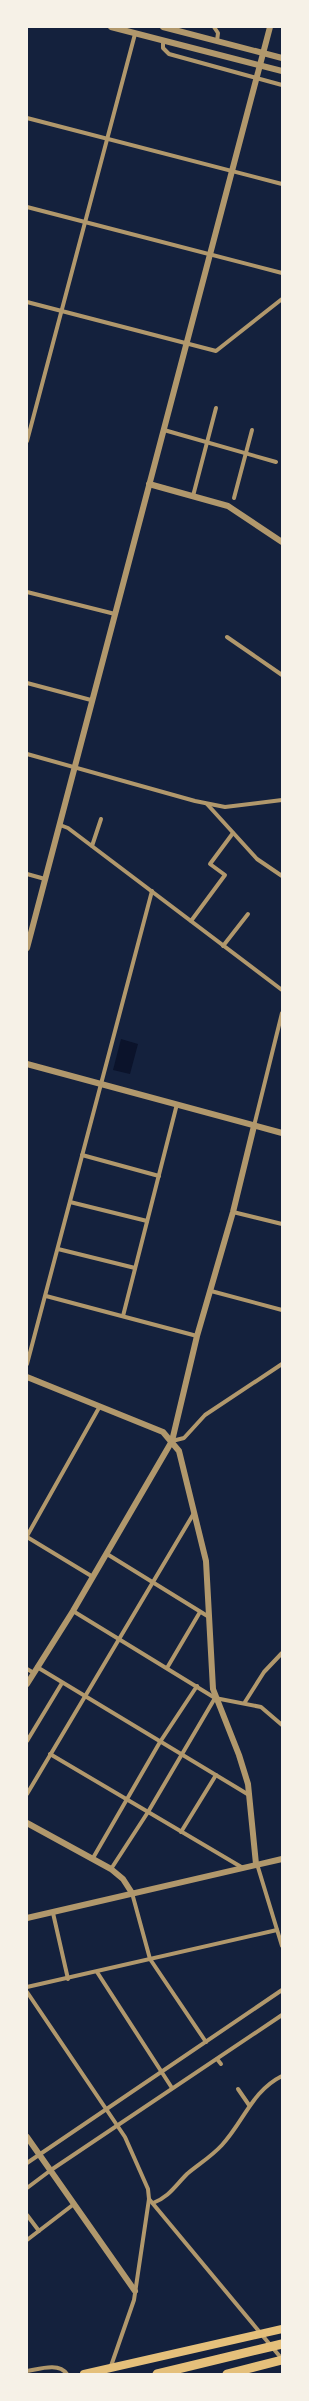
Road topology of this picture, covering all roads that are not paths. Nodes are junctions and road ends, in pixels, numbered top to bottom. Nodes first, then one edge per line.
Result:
1 (111, 27) edge
2 (163, 27) edge
3 (214, 27) edge
4 (270, 27) edge
5 (134, 34) junction
6 (163, 41) junction
7 (217, 41) junction
8 (263, 53) junction
9 (282, 58) edge
10 (260, 66) junction
11 (282, 71) edge
12 (256, 78) junction
13 (282, 85) edge
14 (27, 118) edge
15 (106, 139) junction
16 (231, 171) junction
17 (282, 184) edge
18 (27, 207) edge
19 (85, 222) junction
20 (209, 255) junction
21 (282, 273) edge
22 (282, 299) edge
23 (27, 302) edge
24 (62, 311) junction
25 (186, 343) junction
26 (216, 408) dead end
27 (164, 430) junction
28 (252, 430) dead end
29 (27, 441) edge
30 (206, 442) junction
31 (246, 452) junction
32 (276, 462) dead end
33 (150, 484) junction
34 (193, 496) junction
35 (234, 498) dead end
36 (282, 542) edge
37 (27, 592) edge
38 (115, 614) junction
39 (227, 637) dead end
40 (282, 675) edge
41 (27, 683) edge
42 (91, 700) junction
43 (27, 754) edge
44 (75, 766) junction
45 (282, 800) edge
46 (207, 804) junction
47 (101, 819) dead end
48 (60, 825) junction
49 (234, 833) junction
50 (92, 846) junction
51 (27, 874) edge
52 (282, 876) edge
53 (45, 879) junction
54 (152, 891) junction
55 (248, 914) dead end
56 (191, 921) junction
57 (223, 946) junction
58 (27, 948) edge
59 (282, 990) edge
60 (282, 1013) edge
61 (27, 1064) edge
62 (101, 1083) junction
63 (177, 1104) junction
64 (254, 1126) junction
65 (282, 1133) edge
66 (82, 1155) junction
67 (159, 1176) junction
68 (70, 1202) junction
69 (233, 1212) junction
70 (147, 1221) junction
71 (282, 1224) edge
72 (58, 1249) junction
73 (135, 1268) junction
74 (211, 1291) junction
75 (46, 1296) junction
76 (282, 1310) edge
77 (123, 1316) junction
78 (197, 1336) junction
79 (27, 1364) edge
80 (282, 1364) edge
81 (27, 1377) edge
82 (100, 1406) junction
83 (172, 1441) junction
84 (195, 1512) junction
85 (27, 1536) edge
86 (107, 1554) junction
87 (93, 1577) junction
88 (152, 1582) junction
89 (73, 1611) junction
90 (200, 1612) junction
91 (209, 1617) junction
92 (119, 1639) junction
93 (282, 1653) edge
94 (167, 1668) junction
95 (27, 1669) edge
96 (35, 1670) junction
97 (62, 1682) junction
98 (27, 1684) edge
99 (196, 1686) junction
100 (84, 1696) junction
101 (215, 1698) junction
102 (245, 1702) junction
103 (282, 1725) edge
104 (27, 1741) edge
105 (160, 1742) junction
106 (50, 1754) junction
107 (183, 1754) junction
108 (216, 1775) junction
109 (27, 1794) edge
110 (249, 1795) junction
111 (127, 1799) junction
112 (148, 1812) junction
113 (27, 1822) edge
114 (181, 1832) junction
115 (93, 1858) junction
116 (282, 1859) edge
117 (256, 1864) junction
118 (243, 1868) junction
119 (111, 1870) junction
120 (132, 1893) junction
121 (53, 1913) junction
122 (27, 1918) edge
123 (277, 1930) junction
124 (282, 1946) edge
125 (150, 1959) junction
126 (97, 1972) junction
127 (68, 1979) junction
128 (27, 1987) edge
129 (282, 1990) edge
130 (27, 1992) edge
131 (282, 2015) edge
132 (206, 2042) junction
133 (217, 2059) junction
134 (221, 2064) dead end
135 (162, 2071) junction
136 (282, 2076) edge
137 (172, 2088) junction
138 (238, 2089) dead end
139 (249, 2105) junction
140 (106, 2109) junction
141 (117, 2126) junction
142 (27, 2137) edge
143 (39, 2154) junction
144 (27, 2163) edge
145 (50, 2170) junction
146 (27, 2188) edge
147 (151, 2201) junction
148 (74, 2204) junction
149 (27, 2215) edge
150 (39, 2231) junction
151 (27, 2240) edge
152 (135, 2291) junction
153 (282, 2329) edge
154 (264, 2336) junction
155 (282, 2344) edge
156 (282, 2360) edge
157 (27, 2371) edge
158 (110, 2371) edge
159 (67, 2374) edge
160 (84, 2374) edge
161 (157, 2374) edge
162 (227, 2374) edge

1 - 5 street
2 - 7 street
3 - 7 street
4 - 8 street
5 - 6 street
5 - 15 street
6 - 10 street
6 - 12 street
7 - 8 street
8 - 9 street
8 - 10 street
10 - 11 street
10 - 12 street
12 - 13 street
12 - 16 street
14 - 15 street
15 - 16 street
15 - 19 street
16 - 17 street
16 - 20 street
18 - 19 street
19 - 20 street
19 - 24 street
20 - 21 street
20 - 25 street
22 - 25 street
23 - 24 street
24 - 25 street
24 - 29 street
25 - 27 street
26 - 30 street
27 - 30 street
27 - 33 street
28 - 31 street
30 - 31 street
30 - 34 street
31 - 32 street
31 - 35 street
33 - 34 street
33 - 38 street
34 - 36 street
37 - 38 street
38 - 42 street
39 - 40 street
41 - 42 street
42 - 44 street
43 - 44 street
44 - 46 street
44 - 48 street
45 - 46 street
46 - 49 street
47 - 50 street
48 - 50 street
48 - 53 street
49 - 52 street
49 - 56 street
50 - 54 street
51 - 53 street
53 - 58 street
54 - 56 street
54 - 62 street
55 - 57 street
56 - 57 street
57 - 59 street
60 - 64 street
61 - 62 street
62 - 63 street
62 - 66 street
63 - 64 street
63 - 67 street
64 - 65 street
64 - 69 street
66 - 67 street
66 - 68 street
67 - 70 street
68 - 70 street
68 - 72 street
69 - 71 street
69 - 74 street
70 - 73 street
72 - 73 street
72 - 75 street
73 - 77 street
74 - 76 street
74 - 78 street
75 - 77 street
75 - 79 street
77 - 78 street
78 - 83 street
80 - 83 street
81 - 82 street
82 - 83 street
82 - 85 street
83 - 84 street
83 - 86 street
84 - 88 street
84 - 91 street
85 - 87 street
86 - 87 street
86 - 88 street
87 - 89 street
88 - 90 street
88 - 92 street
89 - 92 street
89 - 96 street
90 - 91 street
90 - 94 street
91 - 101 street
92 - 94 street
92 - 100 street
93 - 102 street
94 - 99 street
95 - 96 street
96 - 97 street
96 - 98 street
97 - 100 street
97 - 104 street
99 - 101 street
99 - 105 street
100 - 105 street
100 - 106 street
101 - 102 street
101 - 107 street
101 - 110 street
102 - 103 street
105 - 107 street
105 - 111 street
106 - 109 street
106 - 111 street
107 - 108 street
107 - 112 street
108 - 110 street
108 - 114 street
110 - 117 street
111 - 112 street
111 - 115 street
112 - 114 street
112 - 119 street
113 - 115 street
114 - 118 street
115 - 119 street
116 - 117 street
117 - 118 street
117 - 123 street
118 - 120 street
119 - 120 street
120 - 121 street
120 - 125 street
121 - 122 street
121 - 127 street
123 - 124 street
123 - 125 street
125 - 126 street
125 - 132 street
126 - 127 street
126 - 135 street
127 - 128 street
129 - 132 street
130 - 140 street
131 - 133 street
132 - 135 street
133 - 134 street
133 - 137 street
135 - 137 street
135 - 140 street
136 - 139 street
137 - 141 street
138 - 139 street
139 - 147 street
140 - 141 street
140 - 143 street
141 - 145 street
141 - 147 street
142 - 143 street
143 - 144 street
143 - 145 street
145 - 146 street
145 - 148 street
147 - 152 street
147 - 154 street
148 - 150 street
148 - 152 street
149 - 150 street
150 - 151 street
152 - 158 street
153 - 154 highway
154 - 156 street
154 - 158 highway
155 - 161 highway
156 - 162 highway
157 - 159 street
158 - 160 highway

